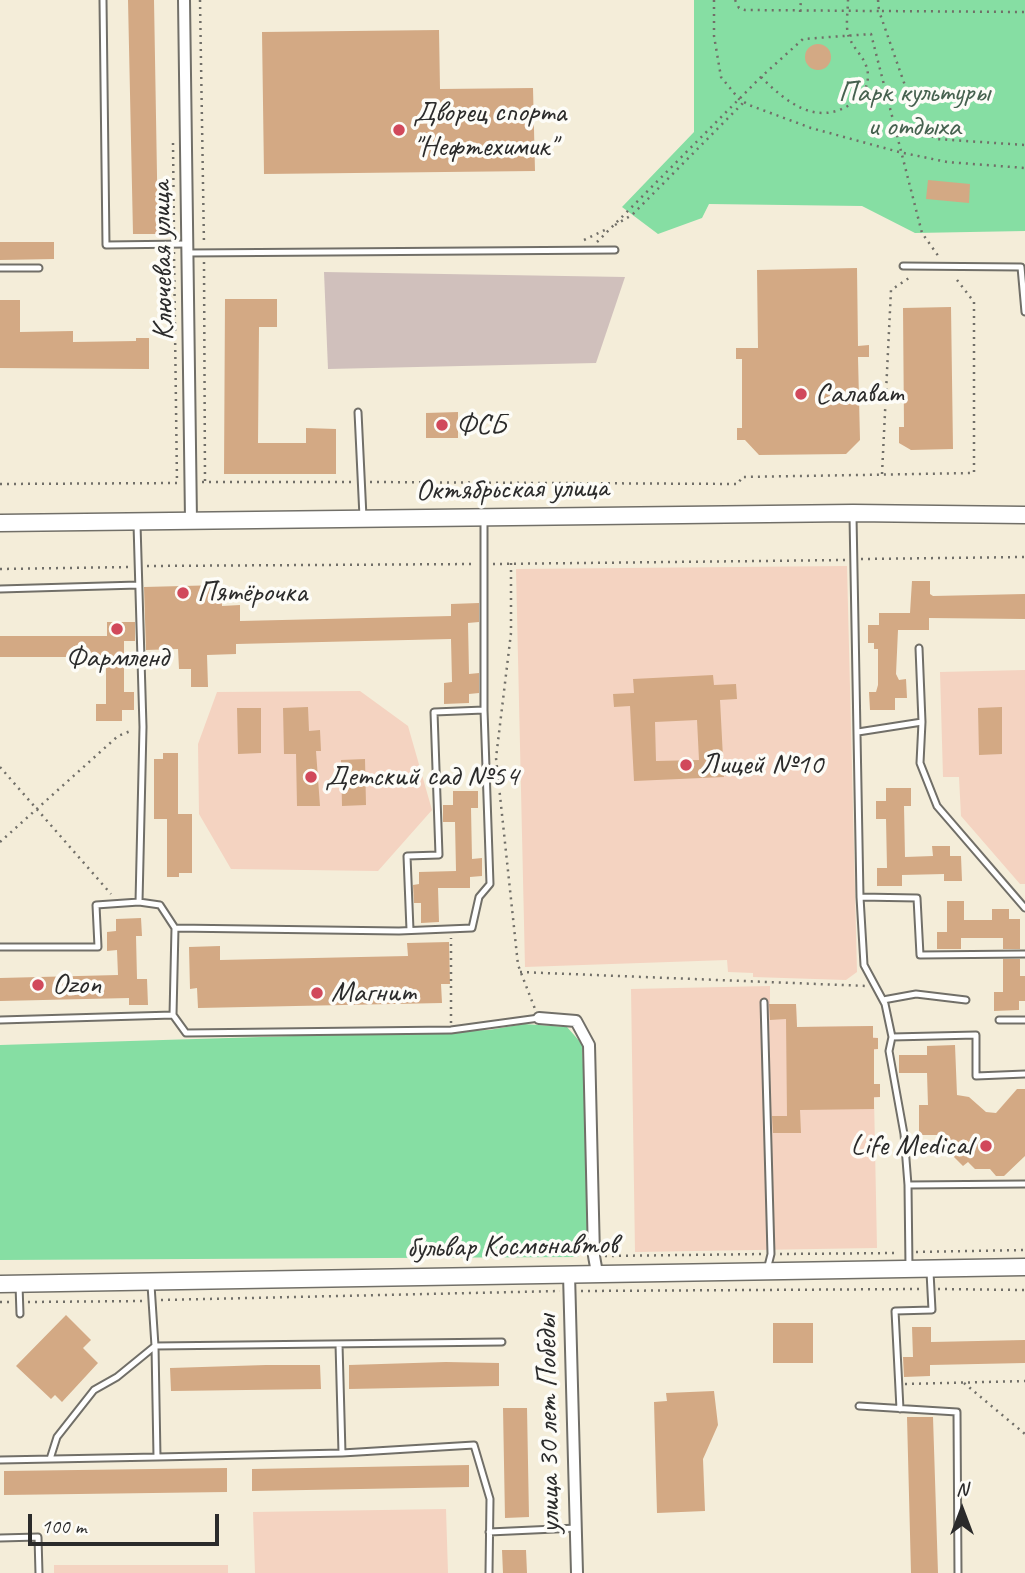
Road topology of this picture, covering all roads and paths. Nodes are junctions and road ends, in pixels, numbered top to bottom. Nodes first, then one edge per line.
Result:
1 (103, 0) edge
2 (184, 0) edge
3 (200, 0) edge
4 (714, 0) edge
5 (735, 0) edge
6 (801, 0) edge
7 (848, 0) edge
8 (878, 0) edge
9 (848, 11) junction
10 (879, 11) junction
11 (800, 12) junction
12 (1025, 12) edge
13 (848, 36) junction
14 (761, 77) junction
15 (739, 99) junction
16 (744, 102) junction
17 (1025, 145) edge
18 (899, 152) junction
19 (1025, 168) edge
20 (611, 227) junction
21 (187, 248) junction
22 (564, 250) junction
23 (590, 250) junction
24 (615, 250) dead end
25 (204, 253) junction
26 (903, 266) dead end
27 (927, 266) junction
28 (946, 266) junction
29 (0, 268) edge
30 (39, 268) dead end
31 (1025, 312) edge
32 (358, 412) dead end
33 (882, 474) junction
34 (205, 482) dead end
35 (738, 484) dead end
36 (853, 513) junction
37 (1025, 515) edge
38 (484, 518) junction
39 (363, 519) junction
40 (191, 520) junction
41 (137, 521) junction
42 (0, 523) edge
43 (1025, 557) edge
44 (853, 559) junction
45 (511, 563) junction
46 (484, 564) junction
47 (138, 566) junction
48 (0, 569) edge
49 (138, 585) junction
50 (0, 589) edge
51 (919, 648) dead end
52 (484, 710) junction
53 (922, 722) junction
54 (143, 727) junction
55 (858, 732) junction
56 (0, 767) edge
57 (35, 807) junction
58 (0, 842) edge
59 (860, 897) junction
60 (139, 902) junction
61 (118, 903) junction
62 (1025, 908) edge
63 (175, 928) junction
64 (451, 929) junction
65 (410, 930) junction
66 (0, 947) edge
67 (1025, 954) edge
68 (520, 972) junction
69 (874, 987) junction
70 (883, 1000) junction
71 (966, 1000) dead end
72 (764, 1002) dead end
73 (173, 1015) junction
74 (539, 1018) junction
75 (0, 1020) edge
76 (999, 1020) dead end
77 (1025, 1020) edge
78 (451, 1030) junction
79 (892, 1037) junction
80 (1025, 1074) edge
81 (1025, 1184) edge
82 (908, 1185) junction
83 (1025, 1250) edge
84 (771, 1254) junction
85 (594, 1256) junction
86 (909, 1261) junction
87 (1025, 1267) edge
88 (930, 1269) junction
89 (767, 1270) junction
90 (597, 1273) junction
91 (569, 1274) junction
92 (151, 1282) junction
93 (0, 1284) edge
94 (19, 1284) junction
95 (931, 1289) junction
96 (1025, 1290) edge
97 (570, 1291) junction
98 (151, 1301) junction
99 (0, 1302) edge
100 (20, 1302) junction
101 (20, 1314) dead end
102 (502, 1342) dead end
103 (339, 1344) junction
104 (155, 1346) junction
105 (1025, 1381) edge
106 (964, 1383) junction
107 (899, 1384) junction
108 (859, 1406) dead end
109 (900, 1409) junction
110 (1025, 1434) edge
111 (342, 1453) junction
112 (157, 1457) junction
113 (50, 1459) junction
114 (0, 1460) edge
115 (577, 1528) junction
116 (489, 1532) junction
117 (0, 1538) edge
118 (39, 1573) edge
119 (489, 1573) edge
120 (577, 1573) edge
121 (958, 1573) edge

1 - 21 lane
2 - 21 street, Ключевая улица
3 - 25 path
4 - 15 path
5 - 11 path
6 - 11 path
7 - 9 path
8 - 10 path
9 - 10 path
9 - 11 path
9 - 13 path
10 - 12 path
10 - 17 path
13 - 14 path
13 - 14 path
13 - 18 path
14 - 15 path
15 - 16 path
15 - 20 path
16 - 18 path
16 - 20 path
18 - 19 path
18 - 27 path
20 - 22 path
20 - 23 path
21 - 25 lane
21 - 40 street, Ключевая улица
22 - 23 lane
22 - 25 lane
23 - 24 lane
25 - 34 path
26 - 27 lane
27 - 28 lane
27 - 33 path
28 - 31 lane
28 - 33 path
29 - 30 lane
32 - 39 lane
33 - 35 path
36 - 37 street, Октябрьская улица
36 - 38 street, Октябрьская улица
36 - 44 lane
38 - 39 street, Октябрьская улица
38 - 46 lane
39 - 40 street, Октябрьская улица
40 - 41 street, Октябрьская улица
41 - 42 street, Октябрьская улица
41 - 47 lane
43 - 44 path
44 - 45 path
44 - 55 lane
45 - 46 path
45 - 68 path
46 - 47 path
46 - 52 lane
47 - 48 path
47 - 49 lane
49 - 50 lane
49 - 54 lane
51 - 53 lane
52 - 64 lane
52 - 65 lane
53 - 55 lane
53 - 62 lane
54 - 57 path
54 - 60 lane
55 - 59 lane
56 - 57 path
57 - 58 path
57 - 61 path
59 - 67 lane
59 - 69 lane
60 - 61 lane
60 - 63 lane
61 - 66 lane
63 - 65 lane
63 - 73 lane
64 - 65 lane
64 - 78 path
68 - 69 path
68 - 74 path
69 - 70 lane
70 - 71 lane
70 - 79 lane
72 - 84 lane
73 - 75 lane
73 - 78 lane
74 - 78 lane
74 - 85 street
76 - 77 lane
79 - 80 lane
79 - 82 lane
81 - 82 lane
82 - 86 lane
83 - 86 path
84 - 85 path
84 - 86 path
84 - 89 lane
85 - 90 street
86 - 88 street, бульвар Космонавтов
86 - 89 street, бульвар Космонавтов
87 - 88 street, бульвар Космонавтов
88 - 95 lane
89 - 90 street, бульвар Космонавтов
90 - 91 street, бульвар Космонавтов
91 - 92 street, бульвар Космонавтов
91 - 97 street, улица 30 лет Победы
92 - 94 street, бульвар Космонавтов
92 - 98 lane
93 - 94 street, бульвар Космонавтов
94 - 100 lane
95 - 96 path
95 - 97 path
95 - 107 lane
97 - 98 path
97 - 115 street, улица 30 лет Победы
98 - 100 path
98 - 104 lane
99 - 100 path
100 - 101 lane
102 - 103 lane
103 - 104 lane
103 - 111 lane
104 - 112 lane
104 - 113 lane
105 - 106 path
106 - 107 path
106 - 110 path
107 - 109 lane
108 - 109 lane
109 - 121 lane
111 - 112 lane
111 - 116 lane
112 - 113 lane
113 - 114 lane
115 - 116 lane
115 - 120 street, улица 30 лет Победы
116 - 119 lane
117 - 118 lane

